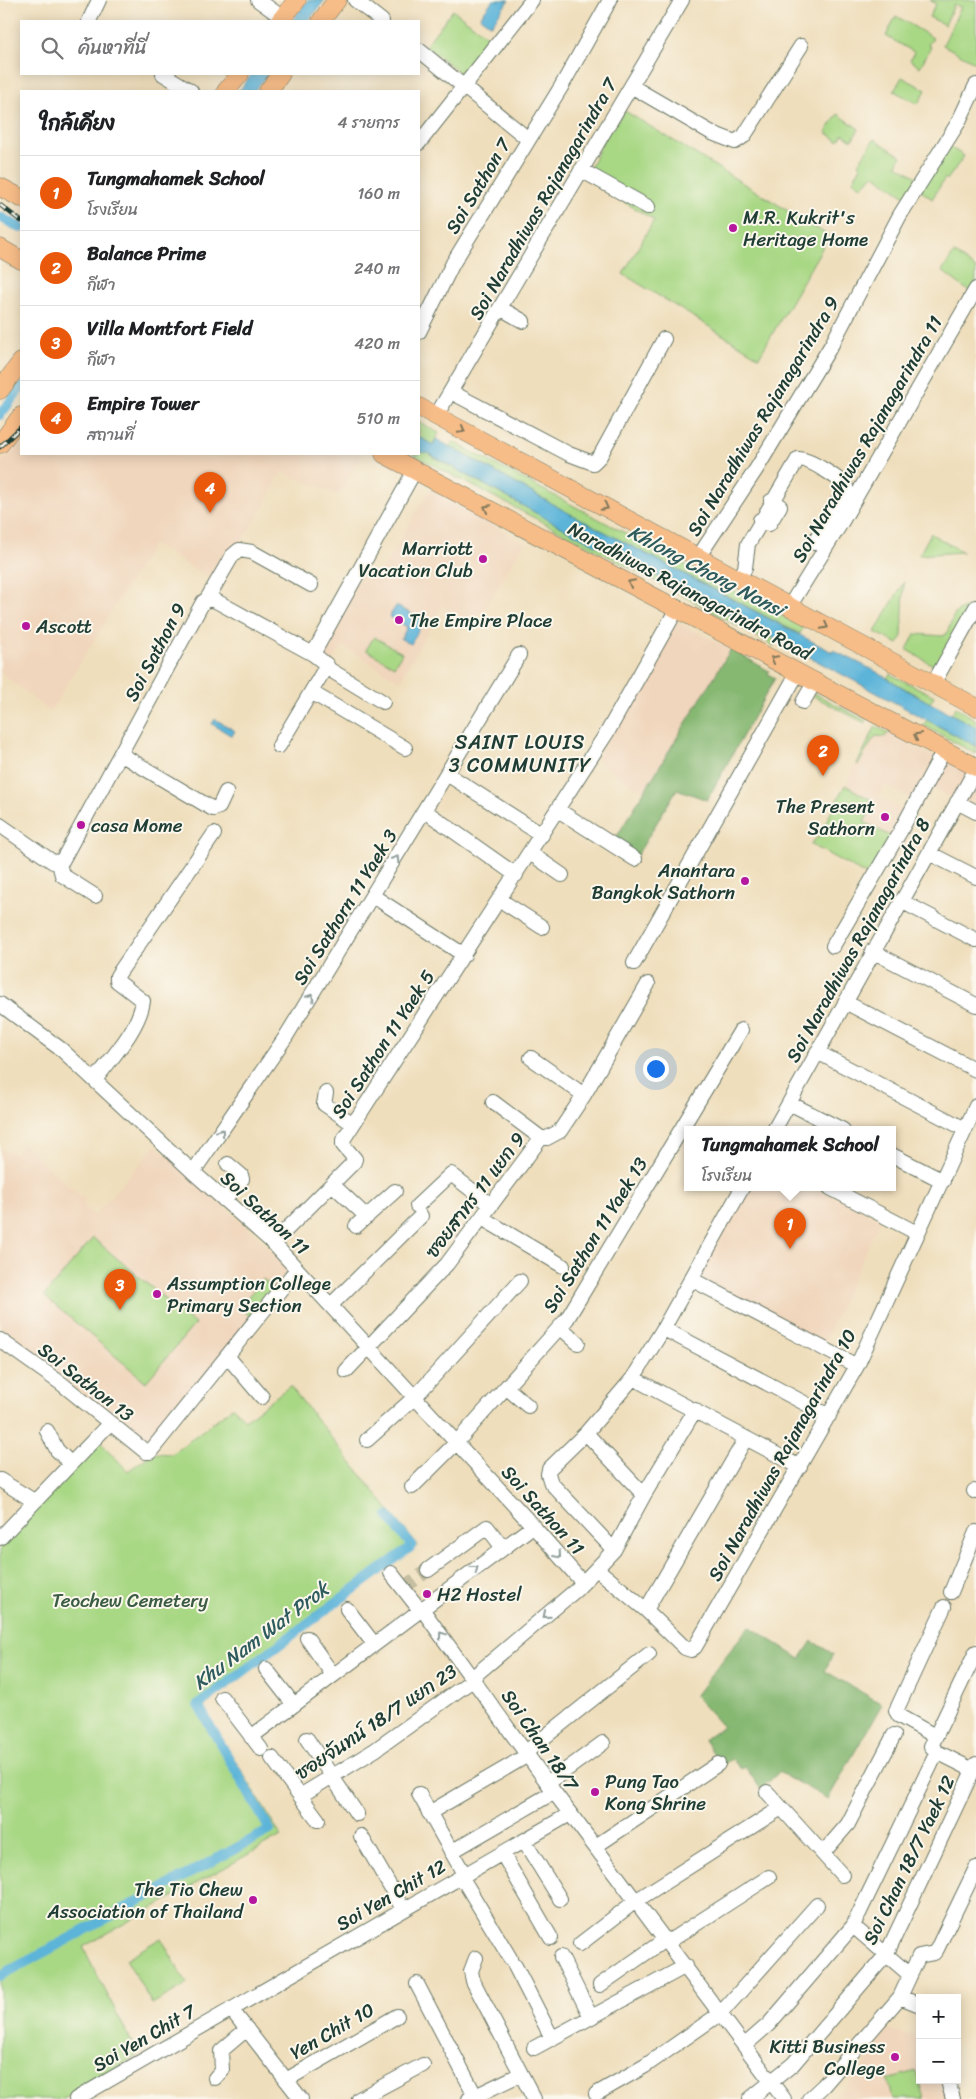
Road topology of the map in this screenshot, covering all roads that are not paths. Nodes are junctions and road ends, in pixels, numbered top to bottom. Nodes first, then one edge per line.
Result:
1 (100, 0) edge
2 (258, 0) edge
3 (297, 0) edge
4 (337, 0) edge
5 (355, 0) edge
6 (532, 0) edge
7 (610, 0) edge
8 (682, 0) edge
9 (282, 19) edge
10 (90, 20) edge
11 (322, 20) edge
12 (381, 20) edge
13 (801, 46) dead end
14 (420, 51) edge
15 (165, 75) edge
16 (239, 75) edge
17 (280, 75) edge
18 (976, 84) edge
19 (465, 86) junction
20 (631, 86) junction
21 (189, 90) edge
22 (227, 90) edge
23 (269, 90) edge
24 (528, 139) junction
25 (420, 142) edge
26 (581, 170) junction
27 (0, 187) edge
28 (20, 197) edge
29 (648, 207) dead end
30 (0, 248) edge
31 (20, 259) edge
32 (976, 289) edge
33 (500, 308) junction
34 (523, 321) dead end
35 (420, 330) edge
36 (664, 339) dead end
37 (20, 363) edge
38 (0, 390) edge
39 (451, 392) junction
40 (420, 408) edge
41 (436, 416) junction
42 (20, 417) edge
43 (0, 444) edge
44 (386, 455) edge
45 (416, 470) junction
46 (814, 543) dead end
47 (699, 556) junction
48 (739, 579) junction
49 (311, 585) dead end
50 (208, 599) junction
51 (976, 606) edge
52 (789, 607) junction
53 (678, 608) junction
54 (313, 654) junction
55 (519, 655) dead end
56 (327, 668) junction
57 (798, 672) junction
58 (815, 681) junction
59 (933, 684) junction
60 (311, 692) junction
61 (974, 701) edge
62 (384, 702) dead end
63 (803, 702) dead end
64 (280, 746) dead end
65 (405, 748) dead end
66 (944, 750) junction
67 (122, 756) junction
68 (976, 768) edge
69 (447, 774) junction
70 (226, 792) dead end
71 (957, 802) junction
72 (558, 810) junction
73 (425, 811) junction
74 (976, 812) edge
75 (0, 825) edge
76 (214, 834) dead end
77 (542, 835) junction
78 (530, 853) junction
79 (929, 853) junction
80 (635, 859) dead end
81 (59, 863) junction
82 (516, 875) junction
83 (562, 875) dead end
84 (976, 877) edge
85 (94, 896) dead end
86 (373, 896) junction
87 (500, 900) junction
88 (901, 900) junction
89 (542, 927) dead end
90 (976, 940) edge
91 (833, 946) dead end
92 (872, 951) junction
93 (464, 955) junction
94 (634, 963) dead end
95 (648, 984) dead end
96 (845, 1002) junction
97 (0, 1004) edge
98 (976, 1005) edge
99 (741, 1030) dead end
100 (817, 1052) junction
101 (531, 1058) dead end
102 (976, 1070) edge
103 (95, 1080) junction
104 (326, 1094) dead end
105 (584, 1095) junction
106 (493, 1102) dead end
107 (789, 1103) junction
108 (976, 1106) edge
109 (353, 1124) junction
110 (776, 1126) edge
111 (835, 1126) edge
112 (965, 1129) junction
113 (541, 1138) junction
114 (896, 1157) edge
115 (228, 1164) dead end
116 (193, 1172) junction
117 (943, 1181) junction
118 (332, 1184) junction
119 (395, 1191) dead end
120 (740, 1191) edge
121 (836, 1191) edge
122 (224, 1200) junction
123 (491, 1205) junction
124 (482, 1218) junction
125 (917, 1233) junction
126 (273, 1244) junction
127 (563, 1266) dead end
128 (298, 1269) junction
129 (691, 1279) junction
130 (520, 1281) dead end
131 (331, 1305) junction
132 (560, 1327) junction
133 (664, 1329) junction
134 (0, 1340) edge
135 (578, 1343) dead end
136 (368, 1347) junction
137 (228, 1357) junction
138 (857, 1366) junction
139 (346, 1370) dead end
140 (633, 1378) junction
141 (507, 1388) junction
142 (262, 1396) dead end
143 (414, 1397) junction
144 (528, 1406) dead end
145 (696, 1410) junction
146 (829, 1416) junction
147 (109, 1424) junction
148 (48, 1431) dead end
149 (586, 1434) junction
150 (746, 1438) junction
151 (368, 1440) dead end
152 (456, 1443) junction
153 (71, 1464) junction
154 (800, 1467) junction
155 (0, 1480) edge
156 (412, 1487) dead end
157 (644, 1495) junction
158 (34, 1501) junction
159 (533, 1526) junction
160 (976, 1532) edge
161 (0, 1538) edge
162 (503, 1548) junction
163 (614, 1550) junction
164 (428, 1570) tunnel mouth
165 (598, 1570) junction
166 (391, 1573) dead end
167 (583, 1584) junction
168 (951, 1592) dead end
169 (944, 1607) dead end
170 (347, 1609) dead end
171 (421, 1609) junction
172 (646, 1610) junction
173 (307, 1638) dead end
174 (374, 1644) junction
175 (976, 1652) edge
176 (649, 1654) dead end
177 (266, 1669) dead end
178 (333, 1675) junction
179 (473, 1678) junction
180 (222, 1698) dead end
181 (294, 1704) junction
182 (894, 1735) dead end
183 (935, 1736) junction
184 (251, 1737) junction
185 (307, 1739) dead end
186 (603, 1743) dead end
187 (261, 1749) dead end
188 (937, 1752) junction
189 (527, 1753) junction
190 (272, 1758) dead end
191 (718, 1764) dead end
192 (975, 1767) edge
193 (332, 1776) junction
194 (551, 1787) junction
195 (767, 1792) dead end
196 (419, 1794) dead end
197 (300, 1796) junction
198 (781, 1808) junction
199 (429, 1813) junction
200 (356, 1814) dead end
201 (570, 1814) junction
202 (318, 1820) dead end
203 (361, 1836) dead end
204 (524, 1841) junction
205 (596, 1846) junction
206 (451, 1852) junction
207 (502, 1853) junction
208 (823, 1853) junction
209 (976, 1868) edge
210 (463, 1875) junction
211 (842, 1875) dead end
212 (769, 1877) dead end
213 (971, 1891) edge
214 (560, 1899) dead end
215 (637, 1900) junction
216 (817, 1905) dead end
217 (403, 1910) junction
218 (853, 1926) junction
219 (551, 1938) dead end
220 (667, 1940) junction
221 (580, 1944) dead end
222 (886, 1955) junction
223 (561, 1957) dead end
224 (476, 1958) dead end
225 (686, 1966) junction
226 (910, 1975) junction
227 (417, 1984) dead end
228 (600, 1985) dead end
229 (900, 1997) junction
230 (916, 2003) edge
231 (231, 2009) junction
232 (722, 2013) junction
233 (397, 2016) dead end
234 (591, 2017) junction
235 (247, 2029) junction
236 (552, 2038) junction
237 (745, 2045) junction
238 (534, 2048) dead end
239 (423, 2065) dead end
240 (521, 2074) junction
241 (215, 2078) dead end
242 (286, 2080) junction
243 (773, 2083) junction
244 (949, 2084) edge
245 (596, 2094) dead end
246 (474, 2098) edge
247 (76, 2099) edge
248 (301, 2099) edge
249 (359, 2099) edge
250 (534, 2099) edge
251 (750, 2099) edge
252 (784, 2099) edge
253 (809, 2099) edge
254 (953, 2099) edge

1 - 10 street
2 - 9 street
3 - 9 main road
4 - 11 main road
5 - 12 street
6 - 19 street
7 - 24 street, Soi Sathon 7
8 - 20 street, Soi Naradhiwas Rajanagarindra 7
13 - 20 street
14 - 19 street, Soi Sathon 7
15 - 21 street
16 - 22 main road
17 - 23 main road
18 - 47 street, Soi Naradhiwas Rajanagarindra 9
19 - 24 street, Soi Sathon 7
19 - 25 street
20 - 26 street, Soi Naradhiwas Rajanagarindra 7
24 - 35 street, Soi Sathon 7
26 - 29 street
26 - 33 street, Soi Naradhiwas Rajanagarindra 7
27 - 28 main road
30 - 31 main road
32 - 52 street, Soi Naradhiwas Rajanagarindra 11
33 - 34 street
33 - 39 street, Soi Naradhiwas Rajanagarindra 7
36 - 39 street
37 - 38 main road
39 - 41 street, Soi Naradhiwas Rajanagarindra 7
40 - 41 main road, Naradhiwas Rajanagarindra Road
41 -> 47 main road, Naradhiwas Rajanagarindra Road
42 - 43 main road
44 - 45 main road, Naradhiwas Rajanagarindra Road
53 -> 45 main road, Naradhiwas Rajanagarindra Road
45 - 54 street
46 - 48 street
47 - 48 main road, Naradhiwas Rajanagarindra Road
48 - 52 main road, Naradhiwas Rajanagarindra Road
49 - 50 street
50 - 54 street, Soi Sathon 9
50 - 67 street, Soi Sathon 9
51 - 59 street
52 -> 59 main road, Naradhiwas Rajanagarindra Road
57 -> 53 main road, Naradhiwas Rajanagarindra Road
53 - 72 street, Soi Sathon 11 Yaek 5
54 - 56 street, Soi Sathon 9
55 - 69 street, Soi Sathorn 11 Yaek 3
56 - 60 street
56 - 62 street, Soi Sathon 9
57 - 58 main road, Naradhiwas Rajanagarindra Road
57 - 94 street
58 - 63 street
66 -> 58 main road, Naradhiwas Rajanagarindra Road
59 - 61 main road, Naradhiwas Rajanagarindra Road
60 - 64 street
60 - 65 street
66 - 68 main road, Naradhiwas Rajanagarindra Road
66 - 91 street
67 - 70 street
67 - 81 street, Soi Sathon 9
68 - 71 street, Soi Naradhiwas Rajanagarindra 8
69 - 73 street, Soi Sathorn 11 Yaek 3
69 - 77 street
71 - 74 street
71 - 79 street, Soi Naradhiwas Rajanagarindra 8
72 - 77 street, Soi Sathon 11 Yaek 5
72 - 80 street
73 - 82 street
86 -> 73 street, Soi Sathorn 11 Yaek 3
75 - 81 street
76 - 103 street
77 - 78 street, Soi Sathon 11 Yaek 5
78 - 82 street, Soi Sathon 11 Yaek 5
78 - 83 street
79 - 84 street
79 - 88 street, Soi Naradhiwas Rajanagarindra 8
81 - 85 street
82 - 87 street, Soi Sathon 11 Yaek 5
86 - 93 street
116 -> 86 street, Soi Sathorn 11 Yaek 3
87 - 89 street
87 - 93 street, Soi Sathon 11 Yaek 5
88 - 90 street
88 - 92 street, Soi Naradhiwas Rajanagarindra 8
92 - 96 street, Soi Naradhiwas Rajanagarindra 8
92 - 98 street
93 - 109 street, Soi Sathon 11 Yaek 5
95 - 105 street, ซอยสาทร 11 แยก 9
96 - 100 street, Soi Naradhiwas Rajanagarindra 8
96 - 102 street
97 - 103 street, Soi Sathon 11
99 - 132 street, Soi Sathon 11 Yaek 13
100 - 107 street, Soi Naradhiwas Rajanagarindra 8
100 - 112 street
101 - 105 street
103 - 116 street, Soi Sathon 11
104 - 109 street
105 - 113 street, ซอยสาทร 11 แยก 9
106 - 113 street
107 - 110 street, Soi Naradhiwas Rajanagarindra 8
107 - 111 street
108 - 112 street, Soi Naradhiwas Rajanagarindra 10
109 - 118 street, Soi Sathon 11 Yaek 5
112 - 117 street, Soi Naradhiwas Rajanagarindra 10
113 - 123 street, ซอยสาทร 11 แยก 9
114 - 117 street
115 - 122 street
116 - 122 street, Soi Sathon 11
117 - 125 street, Soi Naradhiwas Rajanagarindra 10
118 - 119 street
118 - 126 street, Soi Sathon 11 Yaek 5
120 - 129 street
121 - 125 street
122 - 126 street, Soi Sathon 11
123 - 124 street, ซอยสาทร 11 แยก 9
123 - 131 street
124 - 127 street
124 - 136 street, ซอยสาทร 11 แยก 9
125 - 138 street, Soi Naradhiwas Rajanagarindra 10
126 - 128 street, Soi Sathon 11
128 - 131 street, Soi Sathon 11
128 - 137 street
129 - 133 street
129 - 138 street
130 - 143 street
131 - 136 street, Soi Sathon 11
132 - 135 street
132 - 141 street, Soi Sathon 11 Yaek 13
133 - 140 street
133 - 146 street
134 - 147 street, Soi Sathon 13
136 - 139 street, ซอยสาทร 11 แยก 9
136 - 143 street, Soi Sathon 11
137 - 142 street
137 - 147 street, Soi Sathon 13
138 - 146 street, Soi Naradhiwas Rajanagarindra 10
140 - 145 street
140 - 149 street
141 - 144 street
141 - 152 street, Soi Sathon 11 Yaek 13
143 - 151 street
143 - 152 street, Soi Sathon 11
145 - 150 street
145 - 157 street, ซอยจันทน์ 18/7 แยก 23
146 - 154 street, Soi Naradhiwas Rajanagarindra 10
147 - 153 street
148 - 153 street
149 - 157 street
149 - 163 street
150 - 154 street
150 - 172 street
152 - 156 street, Soi Sathon 11 Yaek 13
152 - 159 street, Soi Sathon 11
153 - 158 street
154 - 172 street, Soi Naradhiwas Rajanagarindra 10
155 - 158 street
157 - 163 street, ซอยจันทน์ 18/7 แยก 23
158 - 161 street
159 - 162 street
159 -> 167 street, Soi Sathon 11
160 - 168 street
162 - 164 street
171 -> 162 street
163 - 165 street, ซอยจันทน์ 18/7 แยก 23
165 - 167 street, ซอยจันทน์ 18/7 แยก 23
165 - 172 street, Soi Naradhiwas Rajanagarindra 10
166 - 171 street, Soi Chan 18/7
167 -> 179 street, ซอยจันทน์ 18/7 แยก 23
169 - 183 street
170 - 174 street
171 - 174 street
179 -> 171 street, Soi Chan 18/7
173 - 178 street
174 - 178 street
175 - 183 street
176 - 189 street
177 - 181 street
178 - 181 street
179 - 189 street, Soi Chan 18/7
179 - 193 street, ซอยจันทน์ 18/7 แยก 23
180 - 184 street
181 - 184 street
182 - 208 street
183 - 188 street
184 - 187 street
185 - 193 street
186 - 194 street
188 - 192 street
188 - 218 street
189 - 194 street, Soi Chan 18/7
189 - 199 street
190 - 197 street
191 - 205 street
192 - 222 street, Soi Chan 18/7 Yaek 12
193 - 197 street, ซอยจันทน์ 18/7 แยก 23
193 - 200 street
194 - 201 street, Soi Chan 18/7
194 - 206 street
195 - 198 street
196 - 199 street
197 - 202 street
198 - 208 street
198 - 215 street
199 - 206 street
201 - 204 street, Soi Yen Chit 12
201 - 205 street, Soi Chan 18/7
203 - 217 street
204 - 207 street, Soi Yen Chit 12
204 - 214 street
205 - 215 street, Soi Chan 18/7
206 - 210 street
207 - 210 street, Soi Yen Chit 12
207 - 219 street
208 - 211 street
209 - 213 street
210 - 217 street, Soi Yen Chit 12
210 - 236 street
212 - 220 street
213 - 226 street
215 - 220 street, Soi Chan 18/7
215 - 221 street
216 - 232 street
217 - 231 street, Soi Yen Chit 12
218 - 222 street
218 - 237 street
220 - 225 street, Soi Chan 18/7
220 - 228 street
222 - 226 street
222 - 243 street, Soi Chan 18/7 Yaek 12
223 - 234 street
224 - 240 street
225 - 232 street, Soi Chan 18/7
225 - 234 street
226 - 229 street
227 - 246 street
229 - 230 street
229 - 253 street
231 - 235 street
231 - 247 street, Soi Yen Chit 7
232 - 237 street, Soi Chan 18/7
232 - 245 street
233 - 242 street, Yen Chit 10
234 - 236 street
235 - 241 street
235 - 242 street
236 - 238 street
237 - 243 street, Soi Chan 18/7
239 - 249 street
240 - 246 street
240 - 250 street
242 - 248 street
243 - 251 street, Soi Chan 18/7 Yaek 12
243 - 252 street, Soi Chan 18/7
244 - 254 street

